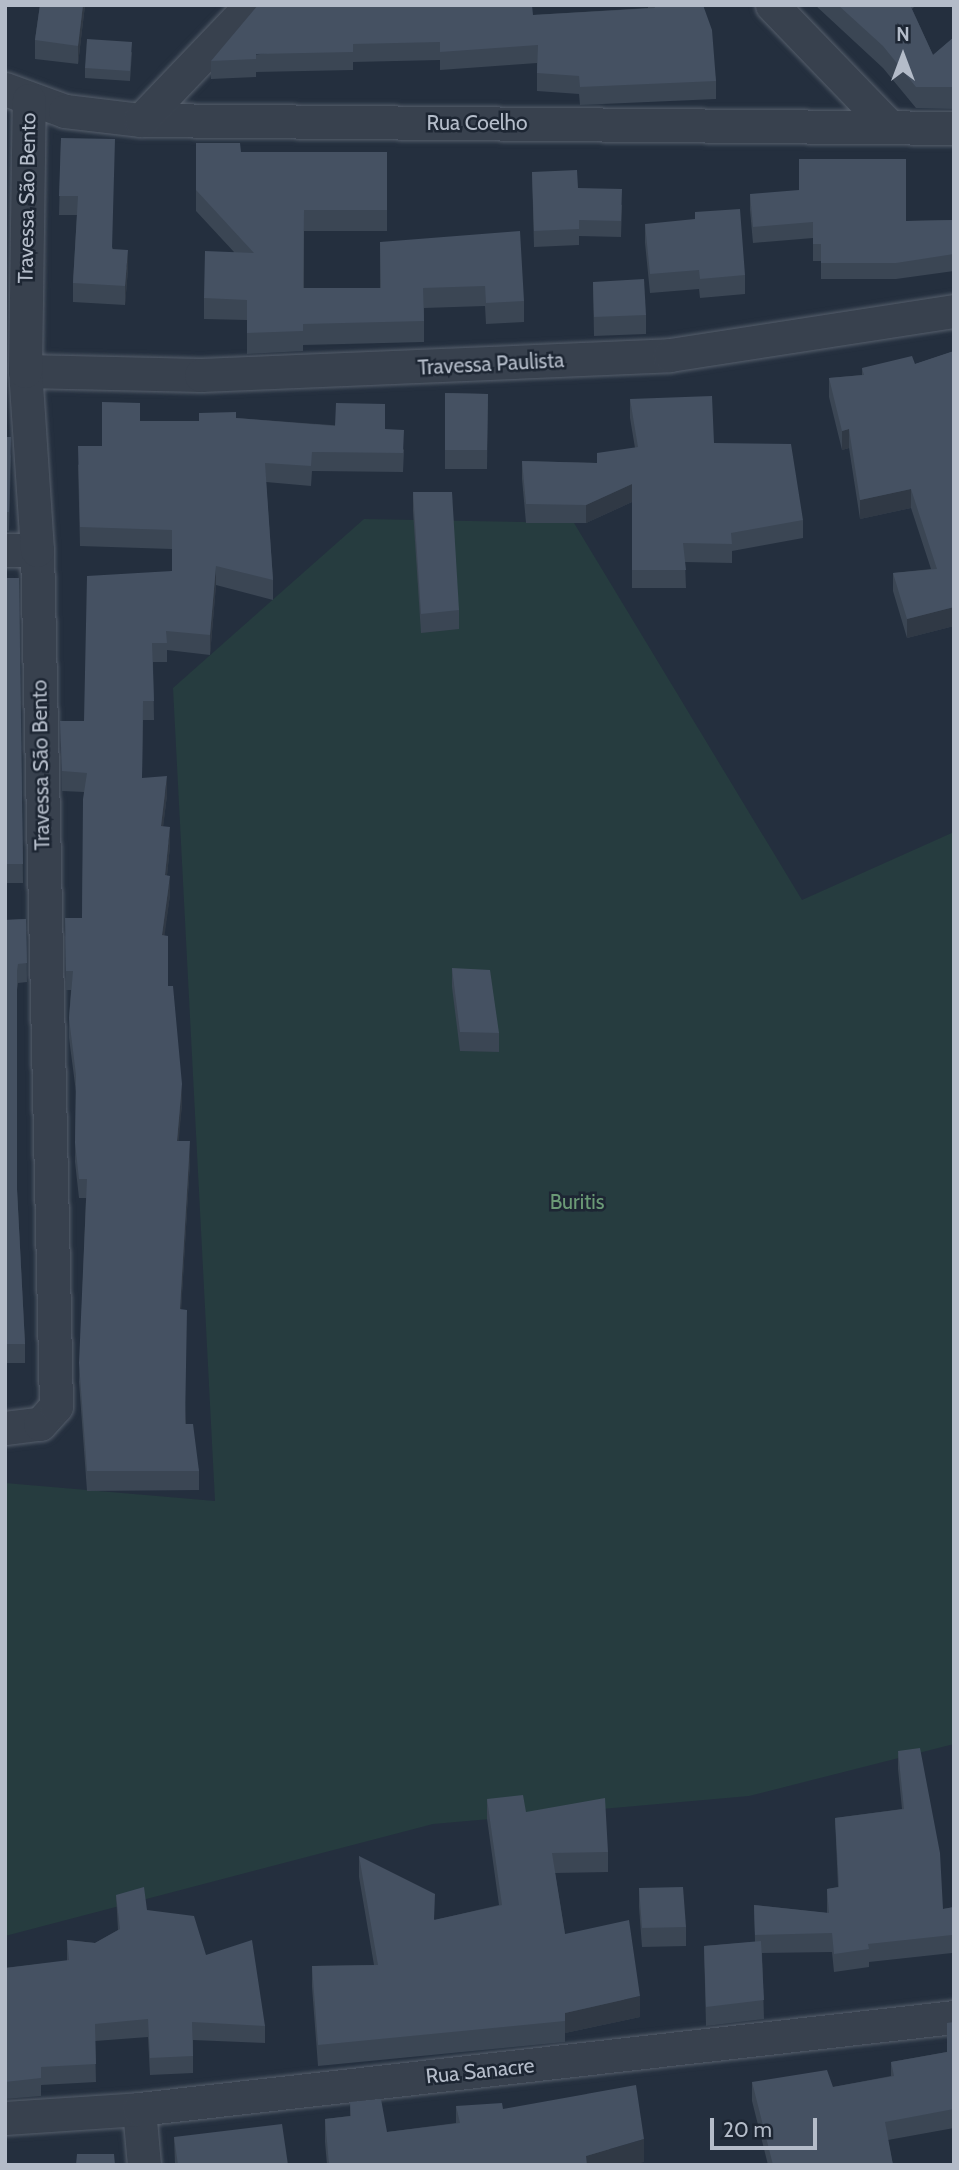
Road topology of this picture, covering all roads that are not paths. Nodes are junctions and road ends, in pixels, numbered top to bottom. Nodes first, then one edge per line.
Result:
1 (251, 5) edge
2 (772, 5) edge
3 (17, 94) edge
4 (141, 120) junction
5 (889, 126) junction
6 (954, 128) edge
7 (954, 311) edge
8 (25, 370) junction
9 (16, 404) edge
10 (21, 550) edge
11 (5, 1428) edge
12 (954, 2017) edge
13 (139, 2109) junction
14 (5, 2118) edge
15 (144, 2165) edge

1 - 4 street
2 - 5 street
3 - 4 street, Rua Coelho
3 - 8 street, Travessa São Bento
4 - 5 street, Rua Coelho
5 - 6 street, Rua Coelho
7 - 8 street, Travessa Paulista
8 - 9 street, Travessa São Bento
9 - 10 street, Travessa São Bento
10 - 11 street, Travessa São Bento
12 - 13 street, Rua Sanacre
13 - 14 street, Rua Sanacre
13 - 15 street

